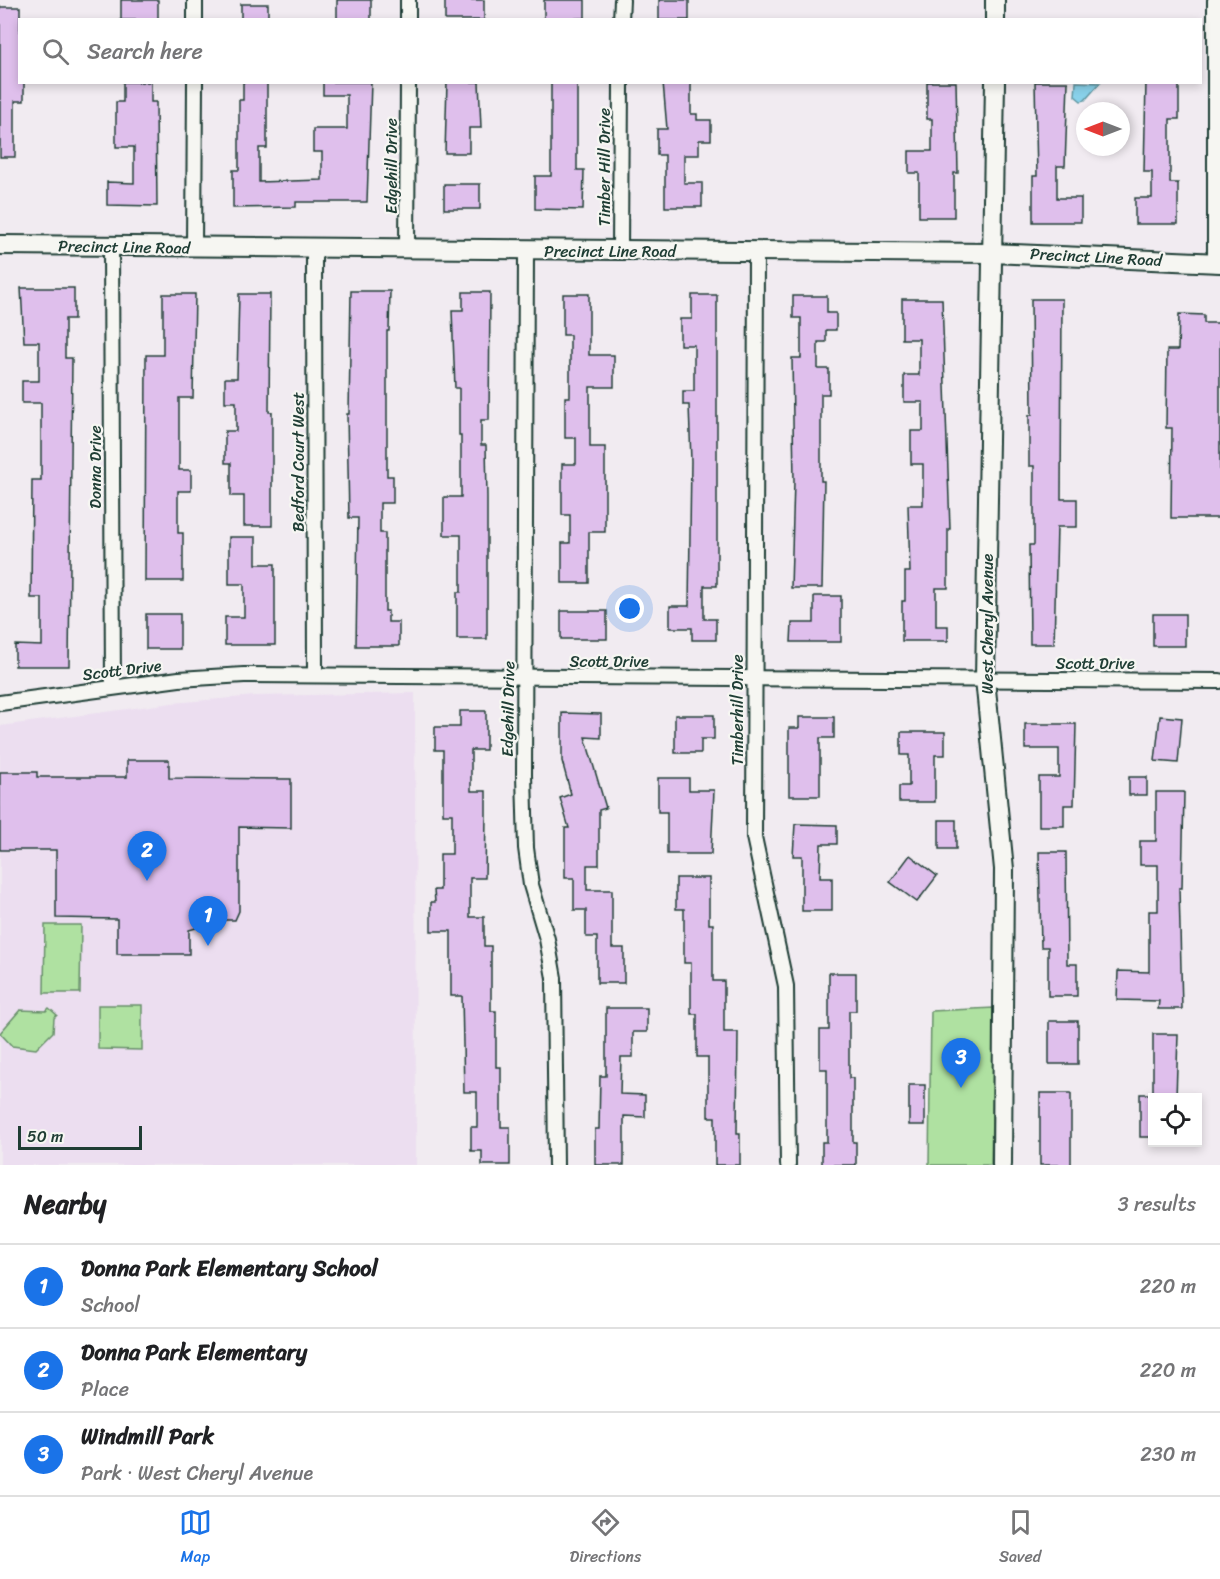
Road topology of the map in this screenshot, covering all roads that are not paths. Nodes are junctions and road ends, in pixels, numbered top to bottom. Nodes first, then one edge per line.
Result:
1 (195, 0) edge
2 (408, 0) edge
3 (622, 0) edge
4 (995, 0) edge
5 (1215, 0) edge
6 (195, 18) edge
7 (408, 18) edge
8 (621, 18) edge
9 (995, 18) edge
10 (195, 84) edge
11 (408, 84) edge
12 (621, 84) edge
13 (995, 84) edge
14 (0, 245) edge
15 (111, 246) junction
16 (194, 248) junction
17 (314, 249) junction
18 (407, 250) junction
19 (526, 250) junction
20 (621, 251) junction
21 (756, 252) junction
22 (992, 253) junction
23 (1217, 263) edge
24 (315, 675) junction
25 (525, 677) junction
26 (753, 679) junction
27 (985, 679) junction
28 (1220, 681) edge
29 (113, 687) junction
30 (0, 703) edge
31 (556, 1165) edge
32 (788, 1165) edge
33 (1002, 1165) edge

1 - 6 street
2 - 7 street
3 - 8 street
4 - 9 main road
5 - 23 street
10 - 16 street
11 - 18 street, Edgehill Drive
12 - 20 street, Timber Hill Drive
13 - 22 main road, West Cheryl Avenue
14 - 15 main road, Precinct Line Road
15 - 16 main road, Precinct Line Road
15 - 29 street, Donna Drive
16 - 17 main road, Precinct Line Road
17 - 18 main road, Precinct Line Road
17 - 24 street, Bedford Court West
18 - 19 main road, Precinct Line Road
19 - 20 main road, Precinct Line Road
19 - 25 street, Edgehill Drive
20 - 21 main road, Precinct Line Road
21 - 22 main road, Precinct Line Road
21 - 26 street, Timberhill Drive
22 - 23 main road, Precinct Line Road
22 - 27 main road, West Cheryl Avenue
24 - 25 street, Scott Drive
24 - 29 street, Scott Drive
25 - 26 street, Scott Drive
25 - 31 street, Edgehill Drive
26 - 27 street, Scott Drive
26 - 32 street, Timberhill Drive
27 - 28 street, Scott Drive
27 - 33 main road, West Cheryl Avenue
29 - 30 street, Scott Drive

